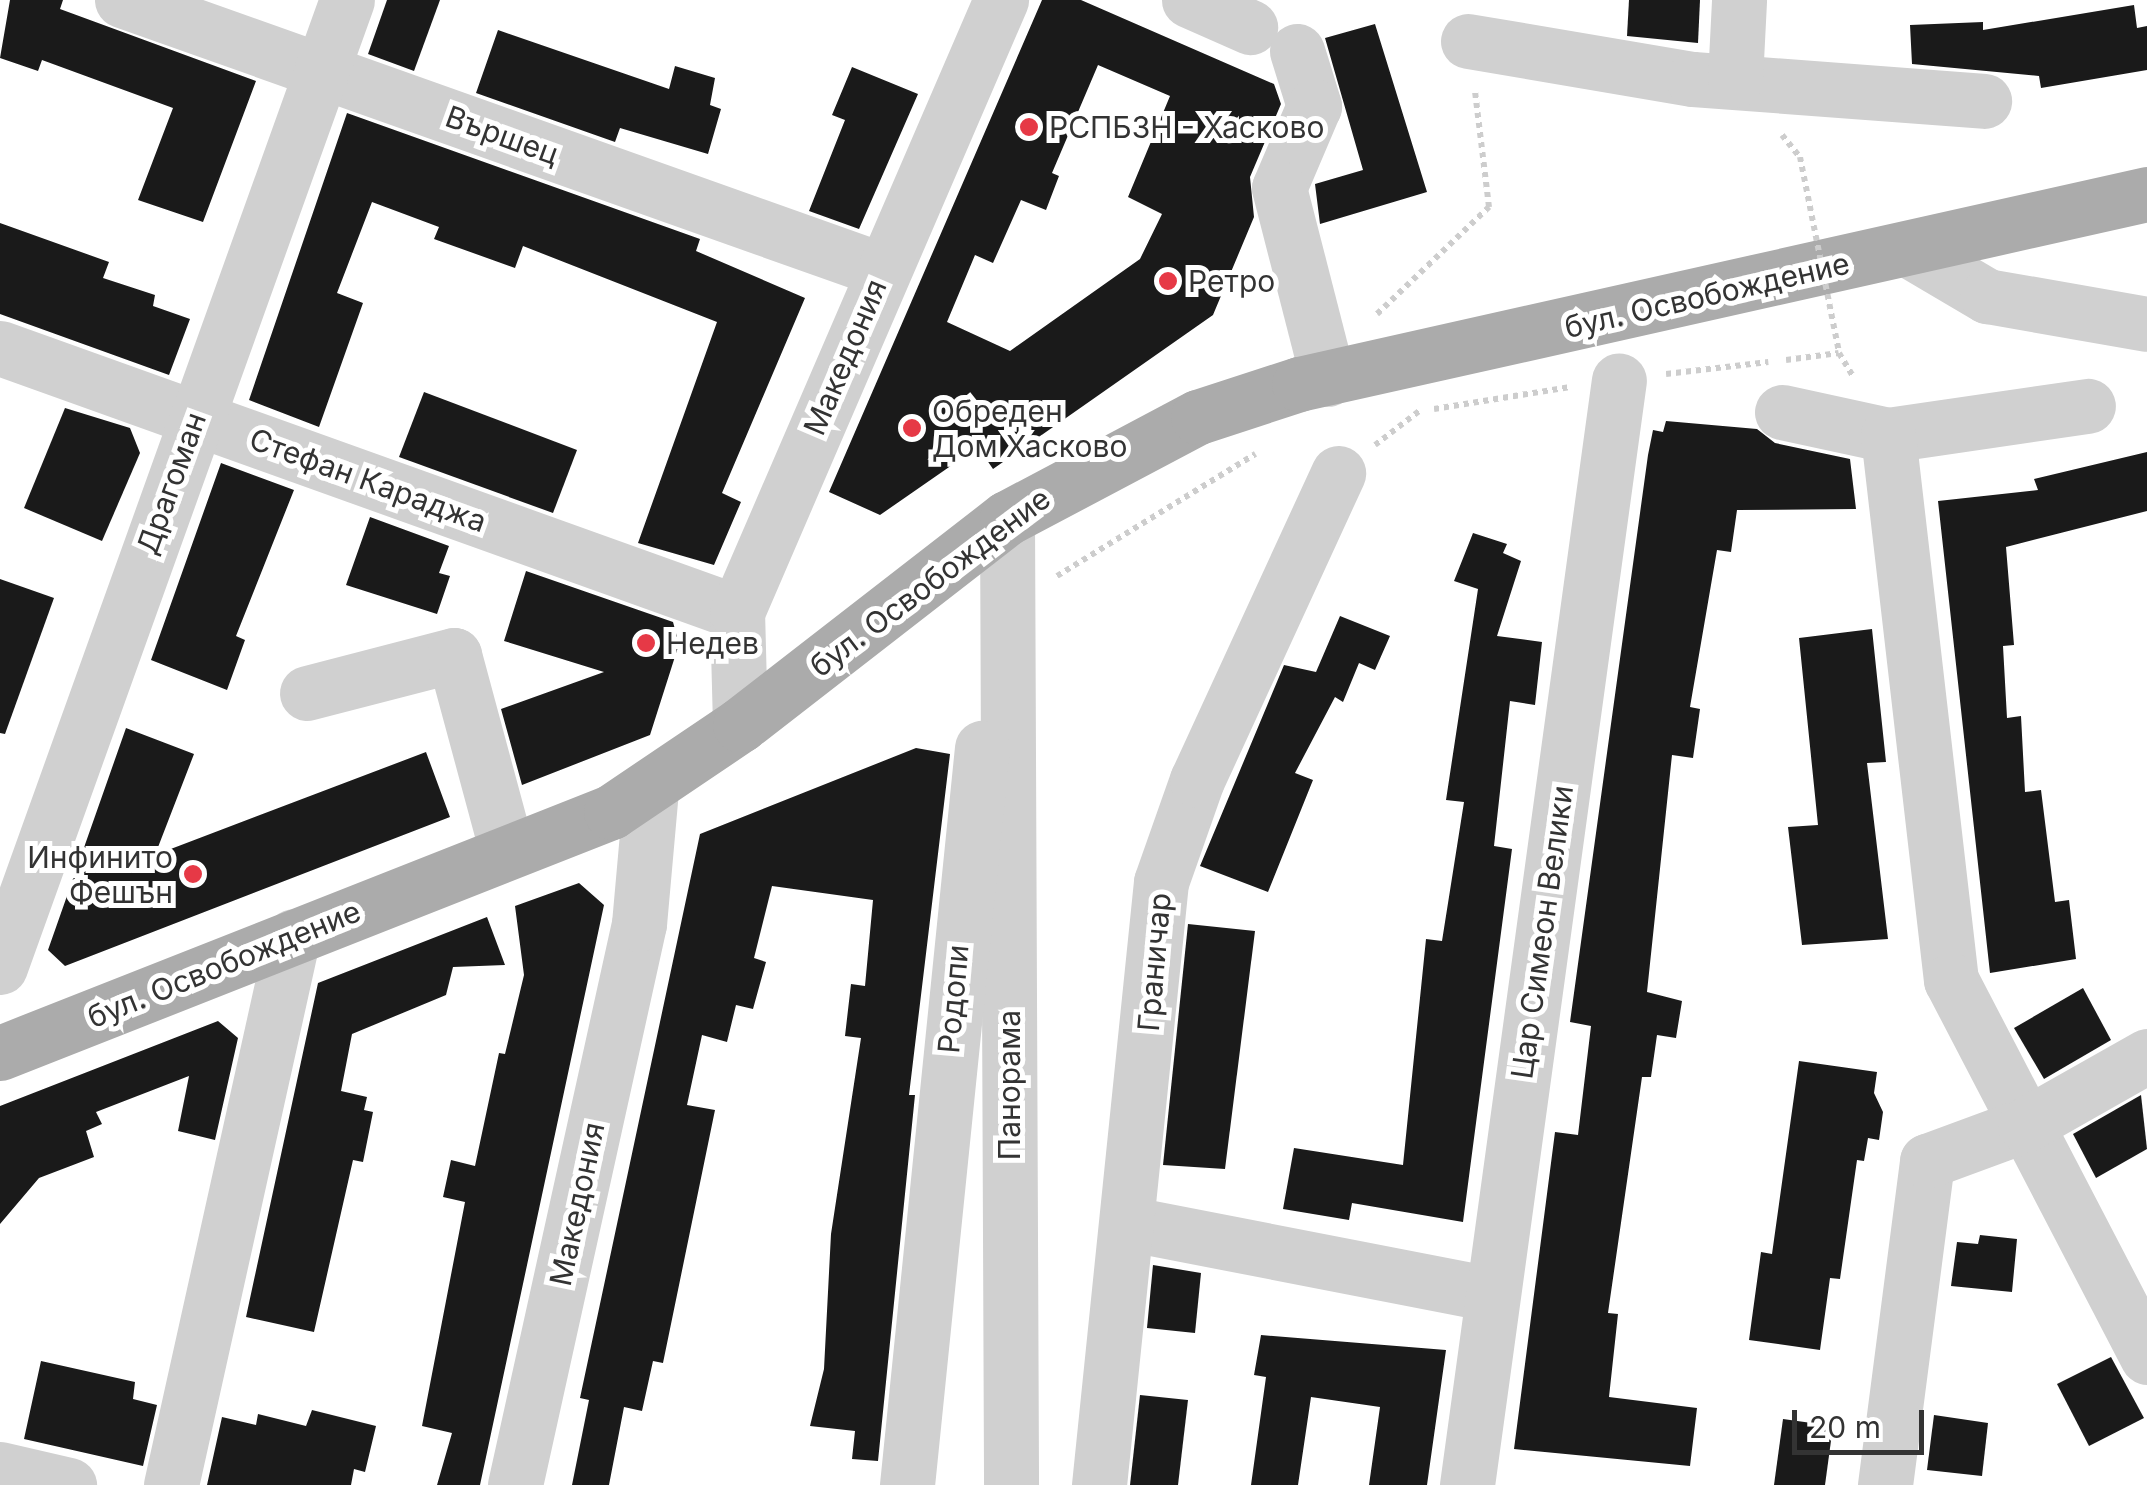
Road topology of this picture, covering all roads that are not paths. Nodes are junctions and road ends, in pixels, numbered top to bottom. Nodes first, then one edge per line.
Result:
1 (122, 0) edge
2 (347, 0) edge
3 (1001, 0) edge
4 (1189, 0) edge
5 (1738, 0) edge
6 (1468, 41) road end
7 (322, 70) junction
8 (1735, 80) junction
9 (1984, 101) dead end
10 (2147, 194) edge
11 (1909, 250) junction
12 (882, 270) junction
13 (2147, 324) edge
14 (0, 348) edge
15 (1322, 356) junction
16 (1619, 380) dead end
17 (2088, 406) dead end
18 (1782, 412) dead end
19 (194, 418) junction
20 (1888, 435) junction
21 (1338, 473) dead end
22 (1007, 518) junction
23 (737, 612) junction
24 (1008, 686) junction
25 (307, 693) dead end
26 (740, 725) junction
27 (651, 790) junction
28 (507, 851) junction
29 (293, 936) junction
30 (0, 967) edge
31 (0, 1053) edge
32 (2147, 1056) edge
33 (2026, 1125) junction
34 (1131, 1224) junction
35 (1492, 1294) junction
36 (2147, 1358) edge
37 (0, 1470) edge
38 (69, 1485) edge
39 (171, 1485) edge
40 (515, 1485) edge
41 (907, 1485) edge
42 (1011, 1485) edge
43 (1100, 1485) edge
44 (1467, 1485) edge
45 (1885, 1485) edge

1 - 7 street, Вършец
2 - 7 street, Драгоман
3 - 12 street, Македония
4 - 15 street
5 - 8 street
6 - 8 street
7 - 12 street, Вършец
7 - 19 street, Драгоман
8 - 9 street
10 - 11 main road, бул. Освобождение
11 - 13 street
11 - 15 main road, бул. Освобождение
12 - 23 street, Македония
14 - 19 street, Стефан Караджа
15 - 22 main road, бул. Освобождение
16 - 35 street, Цар Симеон Велики
17 - 20 street
18 - 20 street
19 - 23 street, Стефан Караджа
19 - 30 street, Драгоман
20 - 33 street
21 - 34 street, Граничар
22 - 24 street, Родопи
22 - 26 main road, бул. Освобождение
23 - 26 street, Македония
24 - 41 street, Родопи
24 - 42 street, Панорама
25 - 28 street
26 - 27 main road, бул. Освобождение
27 - 28 main road, бул. Освобождение
27 - 40 street, Македония
28 - 29 main road, бул. Освобождение
29 - 31 main road, бул. Освобождение
29 - 39 street
32 - 33 street
33 - 36 street
33 - 45 street
34 - 35 street
34 - 43 street, Граничар
35 - 44 street, Цар Симеон Велики
37 - 38 street

